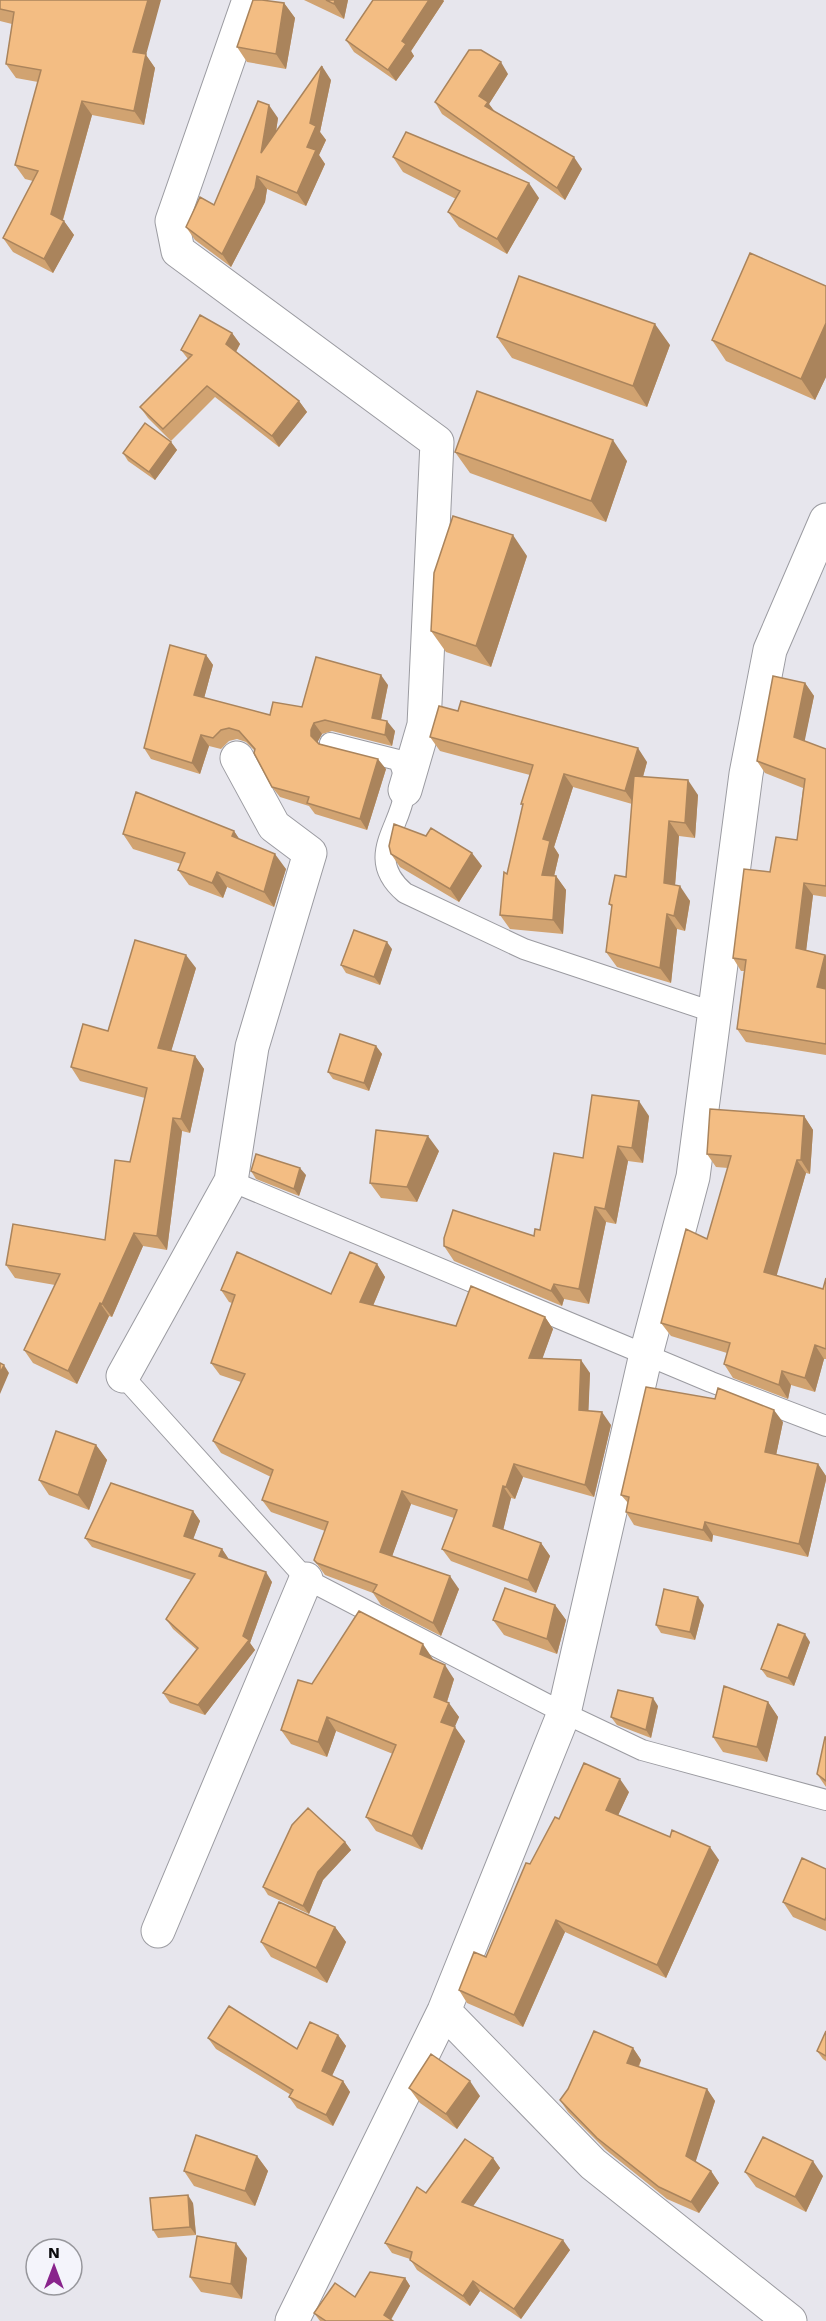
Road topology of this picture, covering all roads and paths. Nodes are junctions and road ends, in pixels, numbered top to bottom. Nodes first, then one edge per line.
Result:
1 (249, 0) edge
2 (824, 532) edge
3 (330, 743) dead end
4 (237, 758) dead end
5 (405, 790) junction
6 (713, 1012) junction
7 (231, 1180) junction
8 (646, 1354) junction
9 (123, 1377) joint
10 (826, 1426) edge
11 (306, 1579) junction
12 (564, 1713) junction
13 (826, 1800) edge
14 (158, 1931) dead end
15 (444, 2011) junction
16 (292, 2321) edge
17 (790, 2321) edge

1 - 5 street
2 - 6 street
3 - 5 lane
4 - 7 street
5 - 6 lane
6 - 8 street
7 - 8 lane
7 - 9 street
8 - 10 lane
8 - 12 street
9 - 11 lane
11 - 12 lane
11 - 14 street
12 - 13 lane
12 - 15 street
15 - 16 street
15 - 17 street

